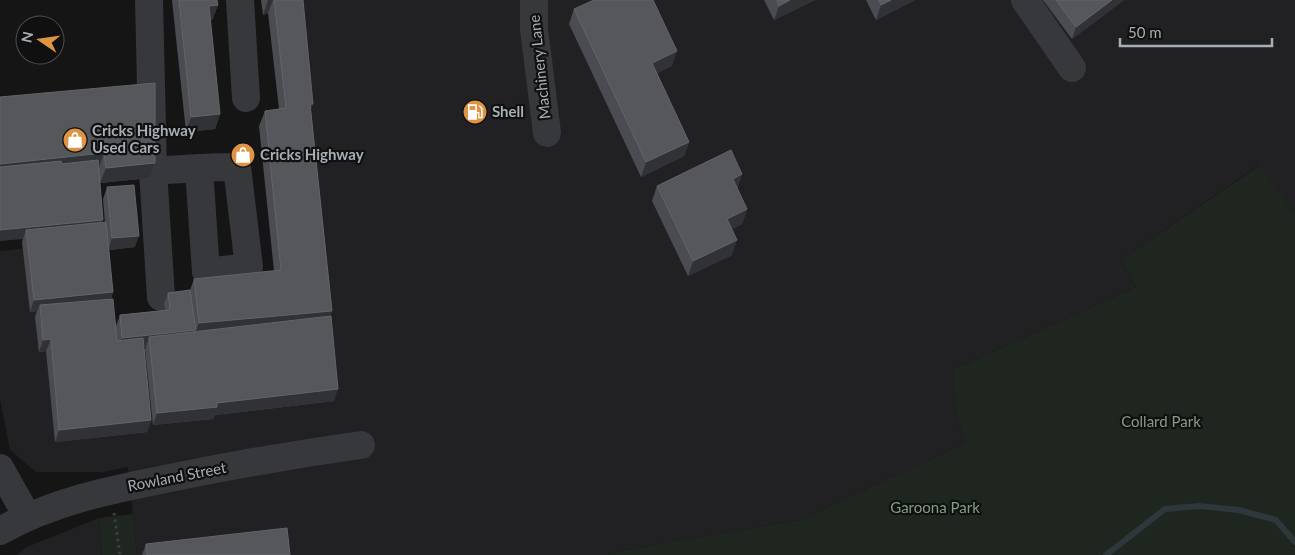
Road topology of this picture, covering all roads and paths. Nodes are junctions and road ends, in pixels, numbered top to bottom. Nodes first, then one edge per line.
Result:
1 (149, 0) edge
2 (240, 0) edge
3 (534, 0) edge
4 (1025, 0) edge
5 (1072, 68) dead end
6 (246, 98) dead end
7 (547, 133) dead end
8 (199, 168) dead end
9 (153, 171) junction
10 (160, 297) dead end
11 (361, 445) dead end
12 (0, 468) edge
13 (105, 514) dead end
14 (27, 516) junction
15 (0, 531) edge
16 (120, 555) edge

1 - 9 street
2 - 6 street
3 - 7 street, Machinery Lane
4 - 5 street
8 - 9 street
9 - 10 street
11 - 14 street, Rowland Street
12 - 14 street
13 - 16 path
14 - 15 street, Rowland Street

